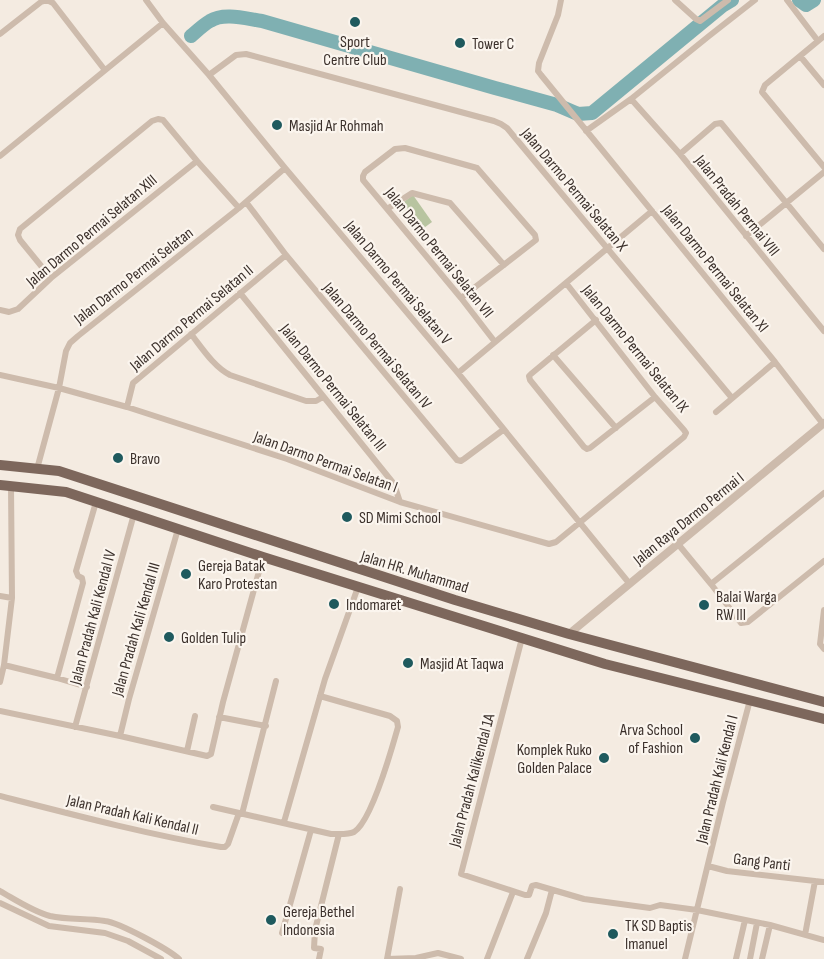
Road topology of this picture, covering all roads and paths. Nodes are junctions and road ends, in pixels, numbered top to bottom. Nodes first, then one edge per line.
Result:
1 (146, 0) edge
2 (561, 0) edge
3 (675, 0) edge
4 (728, 0) edge
5 (755, 0) edge
6 (787, 0) edge
7 (163, 22) junction
8 (0, 34) edge
9 (824, 36) edge
10 (818, 41) junction
11 (800, 56) junction
12 (104, 69) junction
13 (209, 75) junction
14 (824, 85) edge
15 (631, 99) junction
16 (586, 131) junction
17 (681, 154) junction
18 (0, 156) edge
19 (197, 160) junction
20 (824, 167) edge
21 (285, 168) junction
22 (824, 172) edge
23 (246, 202) junction
24 (786, 204) junction
25 (239, 208) junction
26 (387, 209) junction
27 (652, 211) junction
28 (746, 237) junction
29 (608, 248) junction
30 (824, 249) edge
31 (286, 255) junction
32 (504, 265) junction
33 (51, 278) junction
34 (566, 283) junction
35 (240, 293) junction
36 (461, 298) junction
37 (0, 310) edge
38 (596, 320) junction
39 (823, 330) edge
40 (191, 334) junction
41 (495, 342) junction
42 (553, 355) junction
43 (775, 362) junction
44 (458, 373) junction
45 (0, 375) edge
46 (59, 388) junction
47 (323, 397) junction
48 (654, 397) junction
49 (732, 398) junction
50 (127, 407) junction
51 (716, 412) dead end
52 (824, 424) edge
53 (616, 428) junction
54 (503, 430) junction
55 (0, 465) edge
56 (37, 469) junction
57 (5, 486) edge
58 (824, 493) edge
59 (96, 502) junction
60 (400, 502) junction
61 (135, 514) junction
62 (580, 522) junction
63 (178, 529) junction
64 (277, 543) junction
65 (678, 544) junction
66 (301, 551) junction
67 (267, 558) junction
68 (824, 561) edge
69 (297, 567) junction
70 (629, 583) junction
71 (711, 584) junction
72 (358, 587) junction
73 (0, 596) edge
74 (12, 598) junction
75 (455, 600) junction
76 (824, 610) edge
77 (450, 616) junction
78 (569, 634) junction
79 (522, 638) junction
80 (824, 649) edge
81 (4, 664) junction
82 (57, 678) junction
83 (276, 681) dead end
84 (0, 682) edge
85 (87, 687) junction
86 (320, 696) junction
87 (750, 700) junction
88 (824, 702) edge
89 (0, 711) edge
90 (195, 716) dead end
91 (219, 717) junction
92 (824, 719) edge
93 (266, 726) junction
94 (75, 727) junction
95 (120, 736) junction
96 (187, 752) junction
97 (0, 796) edge
98 (213, 807) dead end
99 (240, 814) junction
100 (284, 822) junction
101 (311, 830) junction
102 (339, 834) junction
103 (708, 866) junction
104 (814, 881) junction
105 (824, 882) edge
106 (400, 889) dead end
107 (552, 890) junction
108 (0, 891) edge
109 (513, 892) junction
110 (0, 903) edge
111 (697, 910) junction
112 (745, 920) junction
113 (757, 923) junction
114 (770, 925) junction
115 (282, 933) dead end
116 (805, 934) junction
117 (824, 940) edge
118 (430, 957) edge
119 (161, 959) edge
120 (179, 959) edge
121 (319, 959) edge
122 (387, 959) edge
123 (461, 959) edge
124 (487, 959) edge
125 (526, 959) edge
126 (685, 959) edge
127 (736, 959) edge
128 (750, 959) edge
129 (762, 959) edge

1 - 7 street, Jalan Darmo Permai Selatan V
2 - 16 street, Jalan Darmo Permai Selatan XI
3 - 4 street
5 - 15 street
6 - 10 street
7 - 12 street
7 - 13 street, Jalan Darmo Permai Selatan V
8 - 12 street
9 - 10 street
10 - 11 street
11 - 14 street
11 - 20 street
12 - 18 street
13 - 21 street, Jalan Darmo Permai Selatan V
13 - 29 street, Jalan Darmo Permai Selatan X
15 - 16 street
15 - 17 street, Jalan Pradah Permai VIII
16 - 27 street, Jalan Darmo Permai Selatan XI
17 - 24 street
17 - 28 street, Jalan Pradah Permai VIII
19 - 25 street
19 - 33 street, Jalan Darmo Permai Selatan XIII
19 - 33 street
21 - 23 street, Jalan Darmo Permai Selatan
21 - 44 street, Jalan Darmo Permai Selatan V
22 - 24 street
23 - 25 street, Jalan Darmo Permai Selatan
23 - 31 street, Jalan Darmo Permai Selatan IV
24 - 28 street
24 - 30 street
25 - 46 street, Jalan Darmo Permai Selatan
26 - 32 street
26 - 32 street, Jalan Darmo Permai Selatan VII
26 - 36 street, Jalan Darmo Permai Selatan VII
27 - 29 street
27 - 43 street, Jalan Darmo Permai Selatan XI
28 - 39 street, Jalan Pradah Permai VIII
29 - 34 street
29 - 49 street, Jalan Darmo Permai Selatan X
31 - 35 street, Jalan Darmo Permai Selatan II
31 - 54 street, Jalan Darmo Permai Selatan IV
32 - 36 street
33 - 37 street, Jalan Darmo Permai Selatan XIII
34 - 38 street, Jalan Darmo Permai Selatan IX
34 - 41 street
35 - 40 street, Jalan Darmo Permai Selatan II
35 - 47 street, Jalan Darmo Permai Selatan III
36 - 41 street, Jalan Darmo Permai Selatan VII
38 - 42 street
38 - 48 street, Jalan Darmo Permai Selatan IX
40 - 47 street
40 - 50 street, Jalan Darmo Permai Selatan II
41 - 44 street
42 - 53 street
42 - 53 street
43 - 49 street
43 - 52 street, Jalan Darmo Permai Selatan XI
44 - 54 street, Jalan Darmo Permai Selatan V
45 - 46 street, Jalan Darmo Permai Selatan I
46 - 50 street, Jalan Darmo Permai Selatan I
46 - 56 street, Jalan Darmo Permai Selatan
47 - 60 street, Jalan Darmo Permai Selatan III
48 - 53 street
48 - 62 street, Jalan Darmo Permai Selatan IX
49 - 51 street
50 - 60 street, Jalan Darmo Permai Selatan I
52 - 65 street, Jalan Raya Darmo Permai I
54 - 62 street, Jalan Darmo Permai Selatan V
55 - 56 main road, Jalan HR. Muhammad
56 - 64 main road, Jalan HR. Muhammad
57 - 59 main road, Jalan HR. Muhammad
57 - 74 street
58 - 71 street
59 - 61 main road, Jalan HR. Muhammad
59 - 82 street
60 - 62 street, Jalan Darmo Permai Selatan I
61 - 63 main road, Jalan HR. Muhammad
61 - 85 street, Jalan Pradah Kali Kendal IV
62 - 70 street, Jalan Darmo Permai Selatan V
63 - 67 main road, Jalan HR. Muhammad
63 - 95 street, Jalan Pradah Kali Kendal III
64 - 66 main road, Jalan HR. Muhammad
64 - 67 main road
65 - 70 street, Jalan Raya Darmo Permai I
65 - 71 street
66 - 69 main road
66 - 75 main road, Jalan HR. Muhammad
67 - 69 main road, Jalan HR. Muhammad
67 - 91 street
68 - 71 street
69 - 72 main road, Jalan HR. Muhammad
70 - 78 street, Jalan Raya Darmo Permai I
72 - 77 main road, Jalan HR. Muhammad
72 - 86 street
73 - 74 street
74 - 81 street
75 - 77 main road
75 - 78 main road, Jalan HR. Muhammad
76 - 80 street
77 - 79 main road, Jalan HR. Muhammad
78 - 88 main road, Jalan HR. Muhammad
79 - 87 main road, Jalan HR. Muhammad
79 - 109 street, Jalan Pradah Kalikendal 1A
81 - 82 street
81 - 84 street
82 - 85 street
83 - 93 street
85 - 94 street, Jalan Pradah Kali Kendal IV
86 - 100 street
86 - 102 street
87 - 92 main road, Jalan HR. Muhammad
87 - 103 street, Jalan Pradah Kali Kendal I
89 - 94 street
90 - 96 street
91 - 93 street
91 - 96 street
93 - 99 street
94 - 95 street
95 - 96 street
97 - 99 street, Jalan Pradah Kali Kendal II
98 - 99 street
99 - 100 street
100 - 101 street
101 - 102 street
101 - 115 street
102 - 121 street
103 - 104 street, Gang Panti
103 - 111 street, Jalan Pradah Kali Kendal I
104 - 105 street, Gang Panti
104 - 116 street
106 - 122 street
107 - 109 street
107 - 111 street
107 - 125 street
108 - 120 street
109 - 124 street
110 - 119 street
111 - 112 street
111 - 126 street, Jalan Pradah Kali Kendal I
112 - 113 street
112 - 127 street
113 - 114 street
113 - 128 street
114 - 116 street
114 - 129 street
116 - 117 street
118 - 122 street
118 - 123 street

